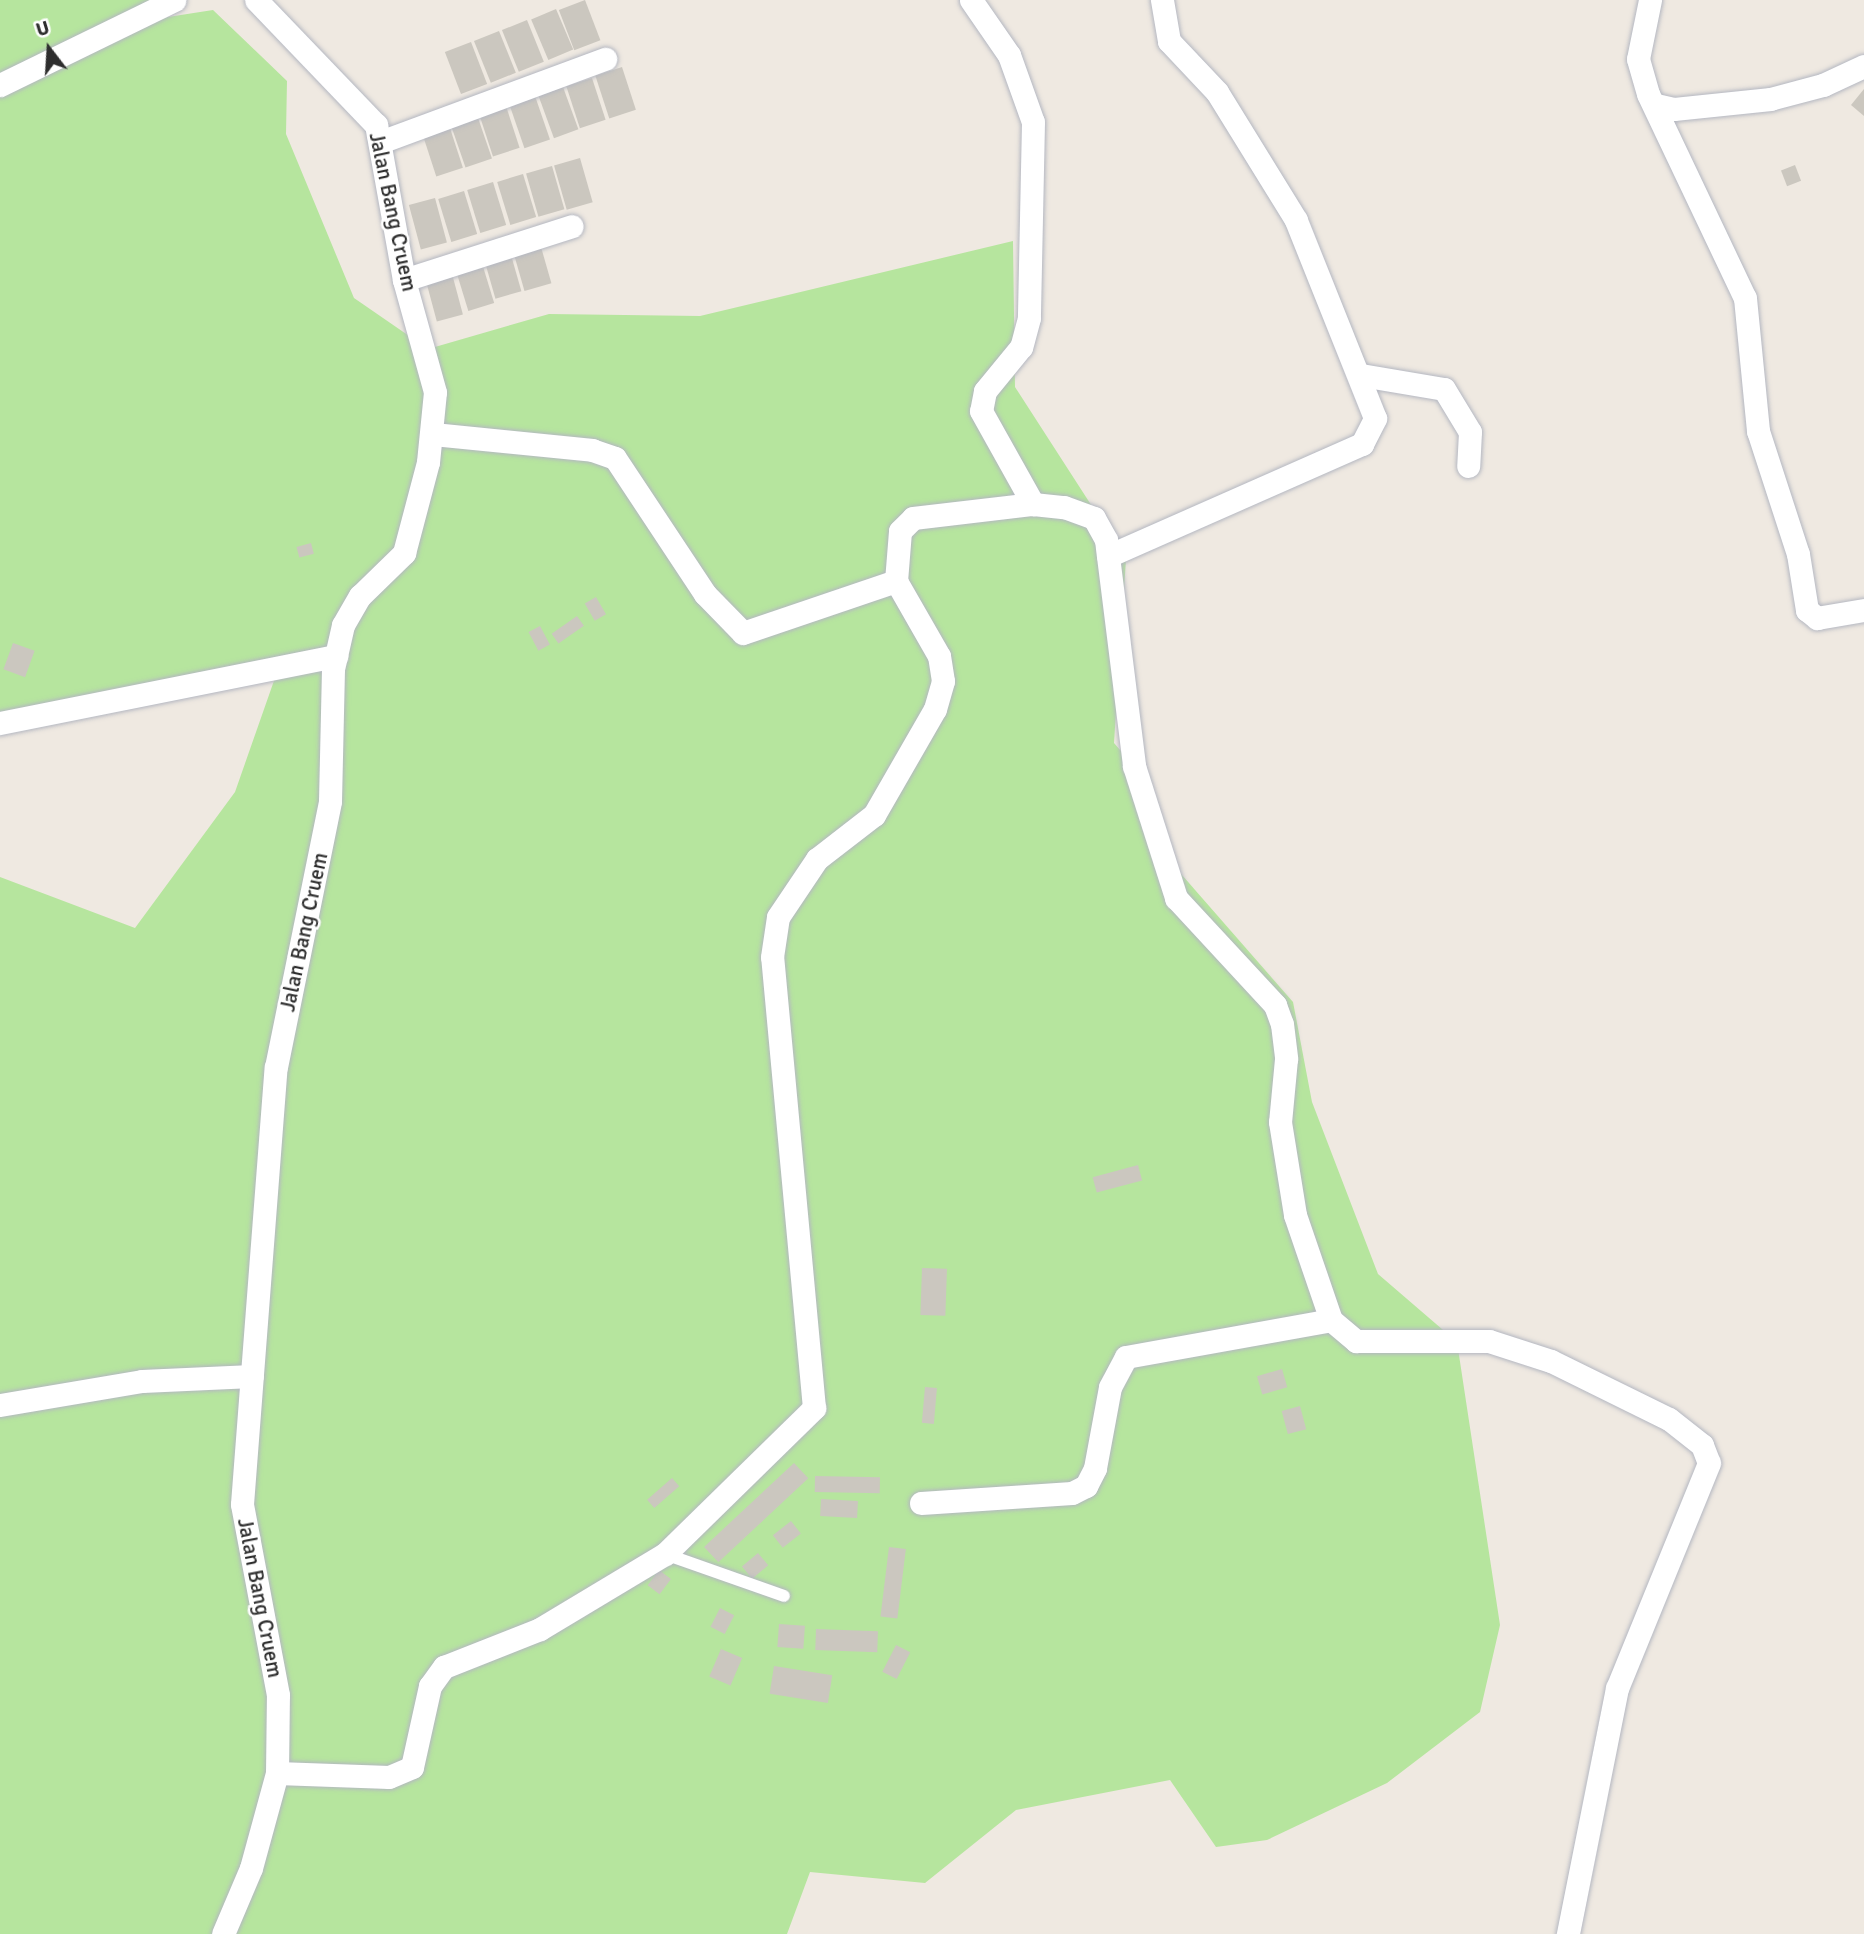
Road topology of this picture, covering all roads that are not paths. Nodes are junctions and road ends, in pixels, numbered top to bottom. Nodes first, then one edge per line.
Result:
1 (174, 0) edge
2 (256, 0) edge
3 (971, 0) edge
4 (1161, 0) edge
5 (1650, 0) edge
6 (605, 59) dead end
7 (1864, 66) edge
8 (0, 85) edge
9 (1656, 105) junction
10 (383, 141) junction
11 (572, 226) dead end
12 (404, 280) junction
13 (1362, 375) junction
14 (433, 434) junction
15 (1468, 466) dead end
16 (1033, 504) junction
17 (1108, 556) junction
18 (896, 582) junction
19 (1864, 610) edge
20 (336, 656) junction
21 (0, 723) edge
22 (1331, 1320) junction
23 (252, 1376) junction
24 (0, 1405) edge
25 (921, 1503) dead end
26 (665, 1554) junction
27 (784, 1596) dead end
28 (277, 1773) junction
29 (223, 1934) edge
30 (1568, 1934) edge

1 - 8 street
2 - 10 street, Jalan Bang Cruem
3 - 16 street
4 - 13 street
5 - 9 street
6 - 10 street
7 - 9 street
9 - 19 street
10 - 12 street, Jalan Bang Cruem
11 - 12 street
12 - 14 street, Jalan Bang Cruem
13 - 15 street
13 - 17 street
14 - 18 street
14 - 20 street, Jalan Bang Cruem
16 - 17 street
16 - 18 street
17 - 22 street
18 - 26 street
20 - 21 street
20 - 23 street, Jalan Bang Cruem
22 - 25 street
22 - 30 street
23 - 24 street
23 - 28 street, Jalan Bang Cruem
26 - 27 lane
26 - 28 street
28 - 29 street, Jalan Bang Cruem

